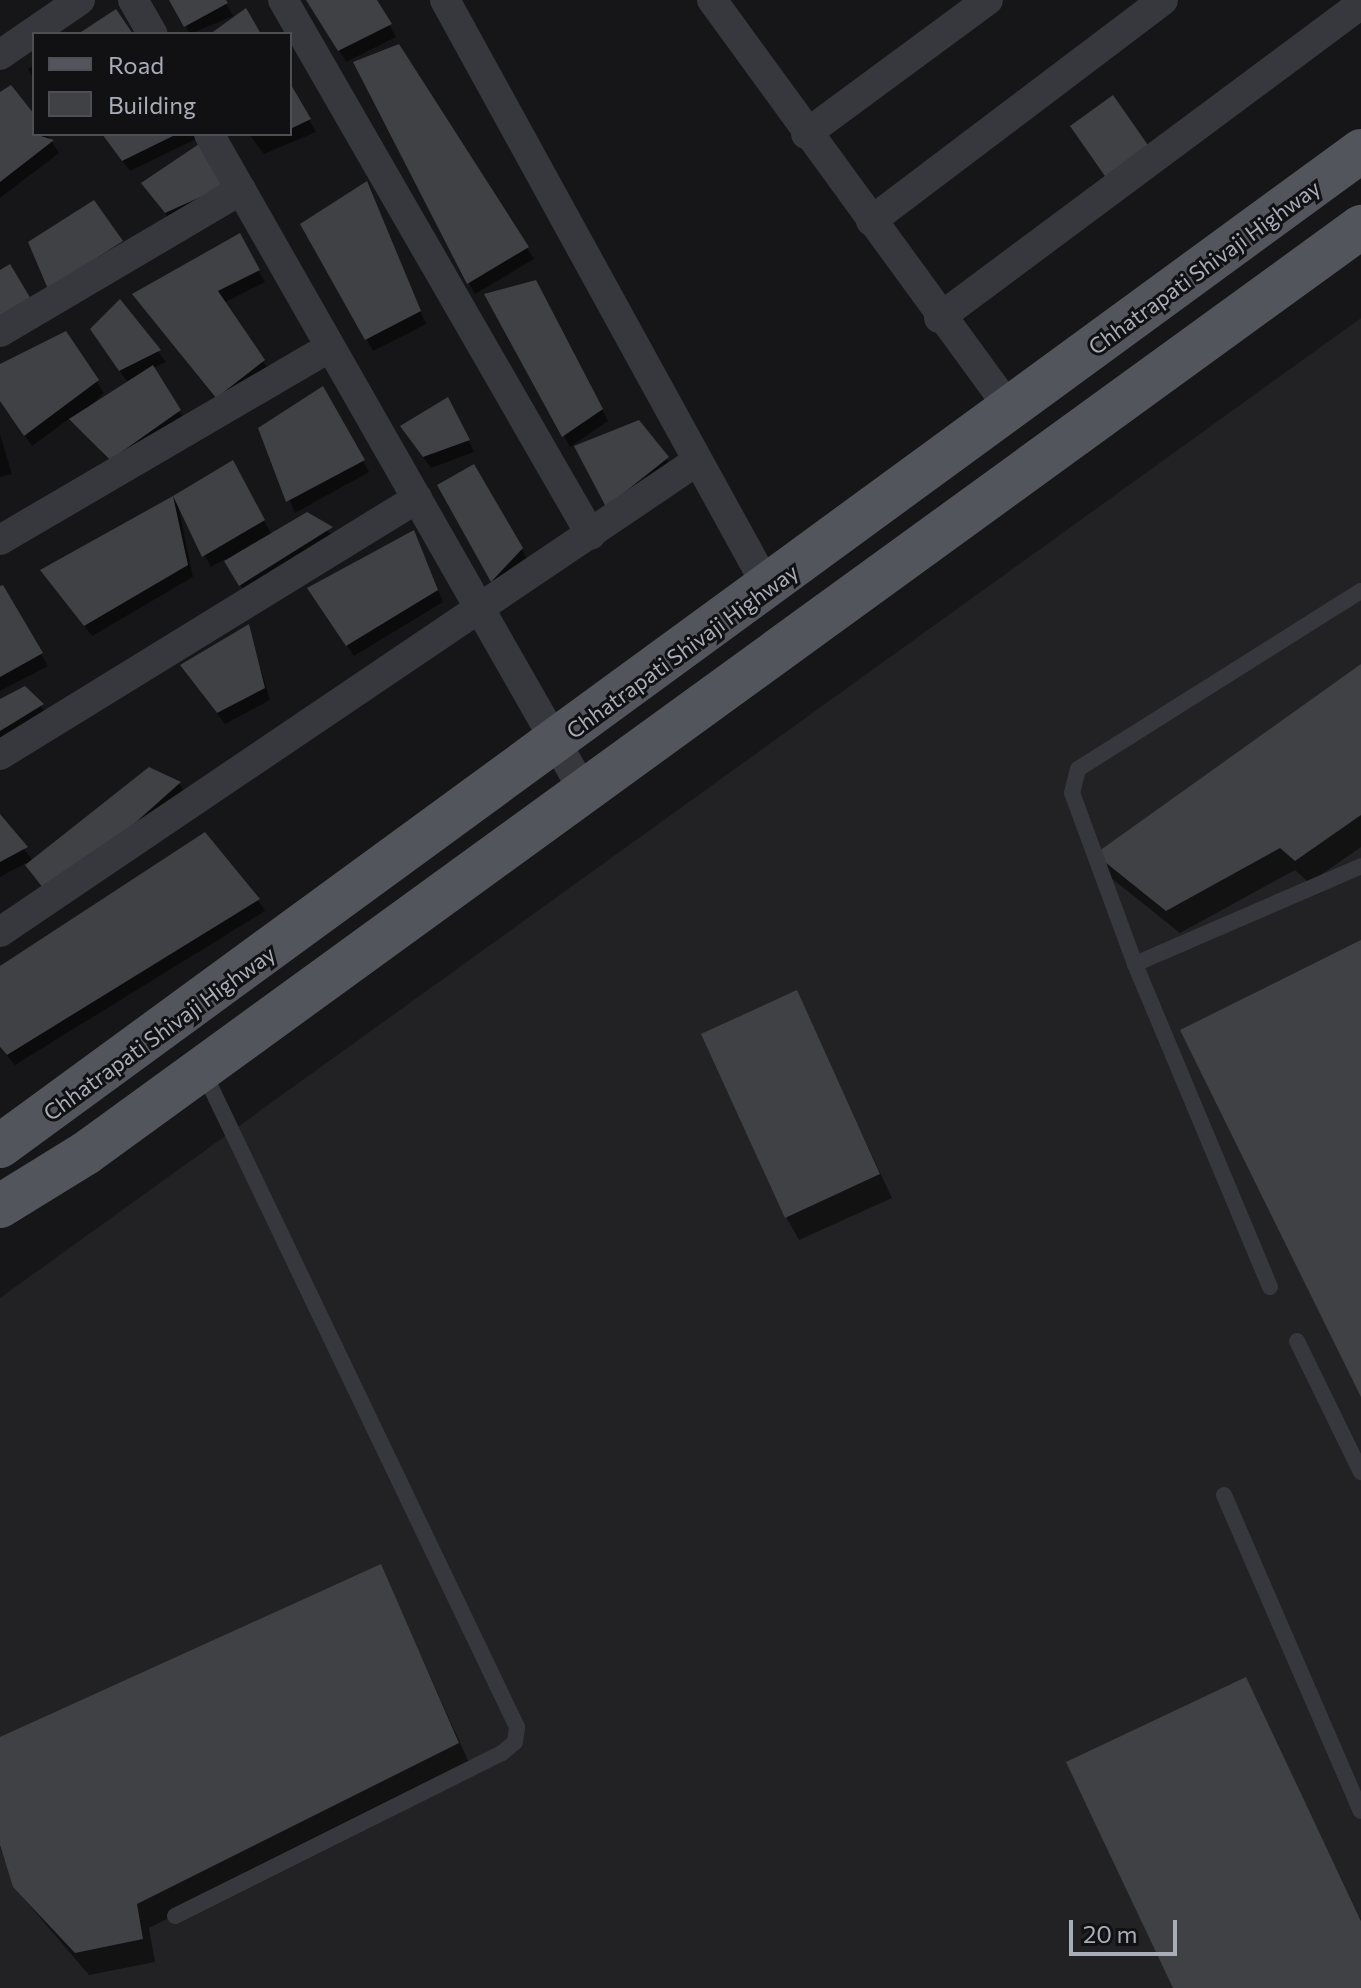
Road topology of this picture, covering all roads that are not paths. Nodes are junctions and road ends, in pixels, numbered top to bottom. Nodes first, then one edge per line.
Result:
1 (80, 0) edge
2 (133, 0) edge
3 (283, 0) edge
4 (445, 0) edge
5 (712, 0) edge
6 (988, 0) edge
7 (1163, 0) edge
8 (1361, 4) edge
9 (33, 32) edge
10 (152, 32) edge
11 (32, 33) edge
12 (0, 55) edge
13 (806, 134) junction
14 (210, 136) edge
15 (1361, 151) edge
16 (241, 190) junction
17 (871, 221) junction
18 (1361, 227) edge
19 (939, 318) junction
20 (0, 332) edge
21 (330, 347) junction
22 (1010, 409) junction
23 (697, 461) junction
24 (417, 498) junction
25 (591, 535) junction
26 (0, 540) edge
27 (768, 588) junction
28 (1361, 591) edge
29 (481, 610) junction
30 (556, 743) junction
31 (0, 755) edge
32 (582, 788) junction
33 (1361, 866) edge
34 (0, 932) edge
35 (1135, 964) junction
36 (201, 1068) junction
37 (3, 1137) edge
38 (0, 1206) edge
39 (1270, 1287) dead end
40 (1297, 1341) dead end
41 (1361, 1472) edge
42 (1224, 1495) dead end
43 (1361, 1811) edge
44 (175, 1916) dead end

1 - 9 street
2 - 10 street
3 - 25 street
4 - 23 street
5 - 13 street
6 - 13 street
7 - 17 street
8 - 19 street
11 - 12 street
13 - 17 street
14 - 16 street
15 - 22 main road, Chhatrapati Shivaji Highway
16 - 20 street
16 - 21 street
17 - 19 street
18 - 32 main road
19 - 22 street
21 - 24 street
21 - 26 street
22 - 27 main road, Chhatrapati Shivaji Highway
23 - 25 street
23 - 27 street
24 - 29 street
24 - 31 street
25 - 29 street
27 - 30 main road, Chhatrapati Shivaji Highway
28 - 35 lane
29 - 30 street
29 - 34 street
30 - 32 street
30 - 37 main road, Chhatrapati Shivaji Highway
32 - 36 main road
33 - 35 lane
35 - 39 lane
36 - 38 main road
36 - 44 lane
40 - 41 lane
42 - 43 lane

